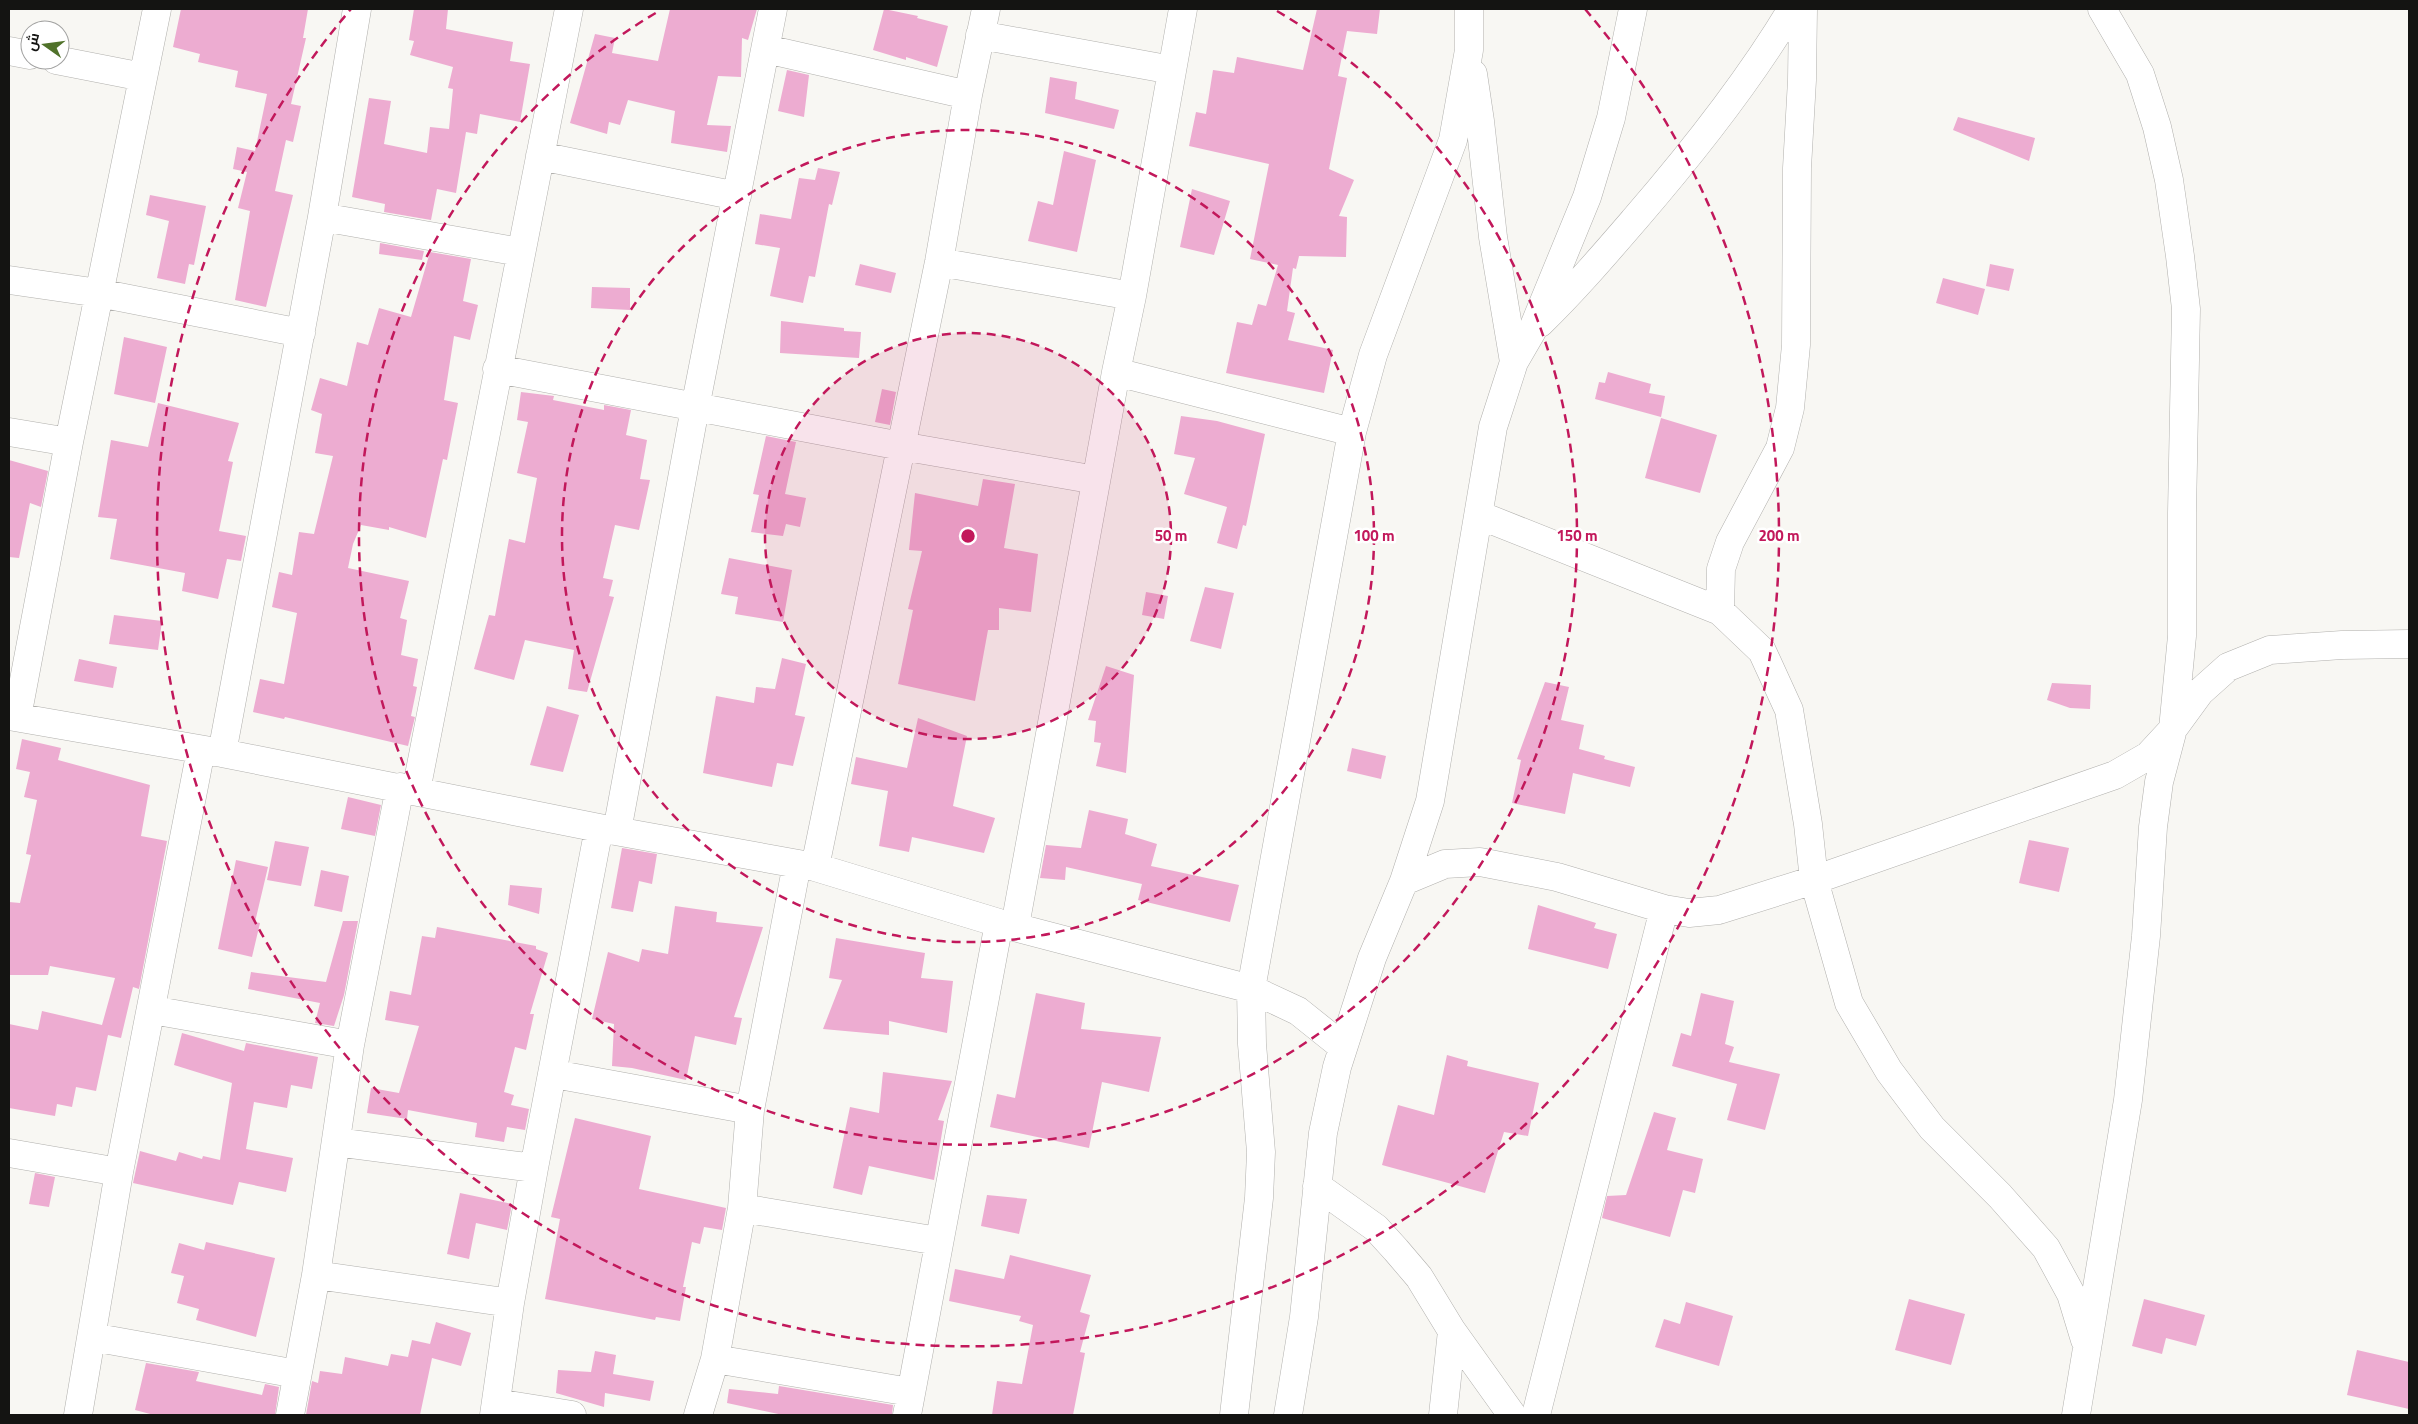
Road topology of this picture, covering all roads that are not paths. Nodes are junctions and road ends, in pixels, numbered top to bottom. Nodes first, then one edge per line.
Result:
1 (157, 9) edge
2 (357, 9) edge
3 (569, 9) edge
4 (773, 9) edge
5 (986, 9) edge
6 (1183, 9) edge
7 (1469, 9) edge
8 (1633, 9) edge
9 (1792, 9) edge
10 (1803, 9) edge
11 (2102, 9) edge
12 (980, 35) junction
13 (766, 49) junction
14 (1469, 50) junction
15 (70, 63) edge
16 (1172, 70) junction
17 (143, 77) junction
18 (968, 95) junction
19 (540, 156) junction
20 (737, 196) junction
21 (322, 217) junction
22 (520, 252) junction
23 (939, 262) junction
24 (9, 280) edge
25 (99, 293) junction
26 (1132, 296) junction
27 (1532, 332) junction
28 (301, 333) junction
29 (1514, 362) junction
30 (498, 369) junction
31 (1116, 372) junction
32 (695, 408) junction
33 (9, 432) edge
34 (1352, 432) junction
35 (69, 442) junction
36 (901, 446) junction
37 (1096, 480) junction
38 (1479, 515) junction
39 (1720, 611) junction
40 (2409, 644) edge
41 (13, 716) edge
42 (2173, 729) junction
43 (211, 752) junction
44 (408, 789) junction
45 (608, 830) junction
46 (806, 866) junction
47 (1814, 880) junction
48 (1404, 881) junction
49 (1664, 909) junction
50 (1007, 925) junction
51 (1251, 989) junction
52 (152, 1010) junction
53 (350, 1045) junction
54 (1343, 1047) junction
55 (554, 1074) junction
56 (750, 1110) junction
57 (336, 1142) junction
58 (9, 1152) edge
59 (534, 1168) junction
60 (119, 1172) junction
61 (1317, 1186) junction
62 (742, 1208) junction
63 (938, 1241) junction
64 (316, 1275) junction
65 (510, 1303) junction
66 (1452, 1331) junction
67 (92, 1337) junction
68 (2088, 1349) junction
69 (715, 1359) junction
70 (297, 1374) junction
71 (908, 1403) edge
72 (495, 1409) edge
73 (78, 1415) edge
74 (290, 1415) edge
75 (572, 1415) edge
76 (698, 1415) edge
77 (1234, 1415) edge
78 (1288, 1415) edge
79 (1443, 1415) edge
80 (1512, 1415) edge
81 (1536, 1415) edge
82 (2076, 1415) edge

1 - 17 street
2 - 21 street
3 - 19 street
4 - 13 street
5 - 12 street
6 - 16 street
7 - 14 street
8 - 27 street
9 - 27 street
10 - 39 street
11 - 42 street
12 - 16 street
12 - 18 street
13 - 18 street
13 - 20 street
14 - 29 street
14 - 34 street
15 - 17 street
16 - 26 street
17 - 25 street
18 - 23 street
19 - 20 street
19 - 22 street
20 - 32 street
21 - 22 street
21 - 28 street
22 - 30 street
23 - 26 street
23 - 36 street
24 - 25 street
25 - 28 street
25 - 35 street
26 - 31 street
27 - 29 street
28 - 43 street
29 - 38 street
30 - 32 street
30 - 44 street
31 - 34 street
31 - 37 street
32 - 36 street
32 - 45 street
33 - 35 street
34 - 51 street
35 - 41 street
36 - 37 street
36 - 46 street
37 - 50 street
38 - 39 street
38 - 48 street
39 - 47 street
40 - 42 street
41 - 43 street
42 - 47 street
42 - 68 street
43 - 44 street
43 - 52 street
44 - 45 street
44 - 53 street
45 - 46 street
45 - 55 street
46 - 50 street
46 - 56 street
47 - 49 street
47 - 68 street
48 - 49 street
48 - 54 street
49 - 81 street
50 - 51 street
50 - 63 street
51 - 54 street
51 - 77 street
52 - 53 street
52 - 60 street
53 - 57 street
54 - 61 street
55 - 56 street
55 - 59 street
56 - 62 street
57 - 59 street
57 - 64 street
58 - 60 street
59 - 65 street
60 - 67 street
61 - 66 street
61 - 78 street
62 - 63 street
62 - 69 street
63 - 71 street
64 - 65 street
64 - 70 street
65 - 72 street
66 - 79 street
66 - 80 street
67 - 70 street
67 - 73 street
68 - 82 street
69 - 71 street
69 - 76 street
70 - 74 street
72 - 75 street

